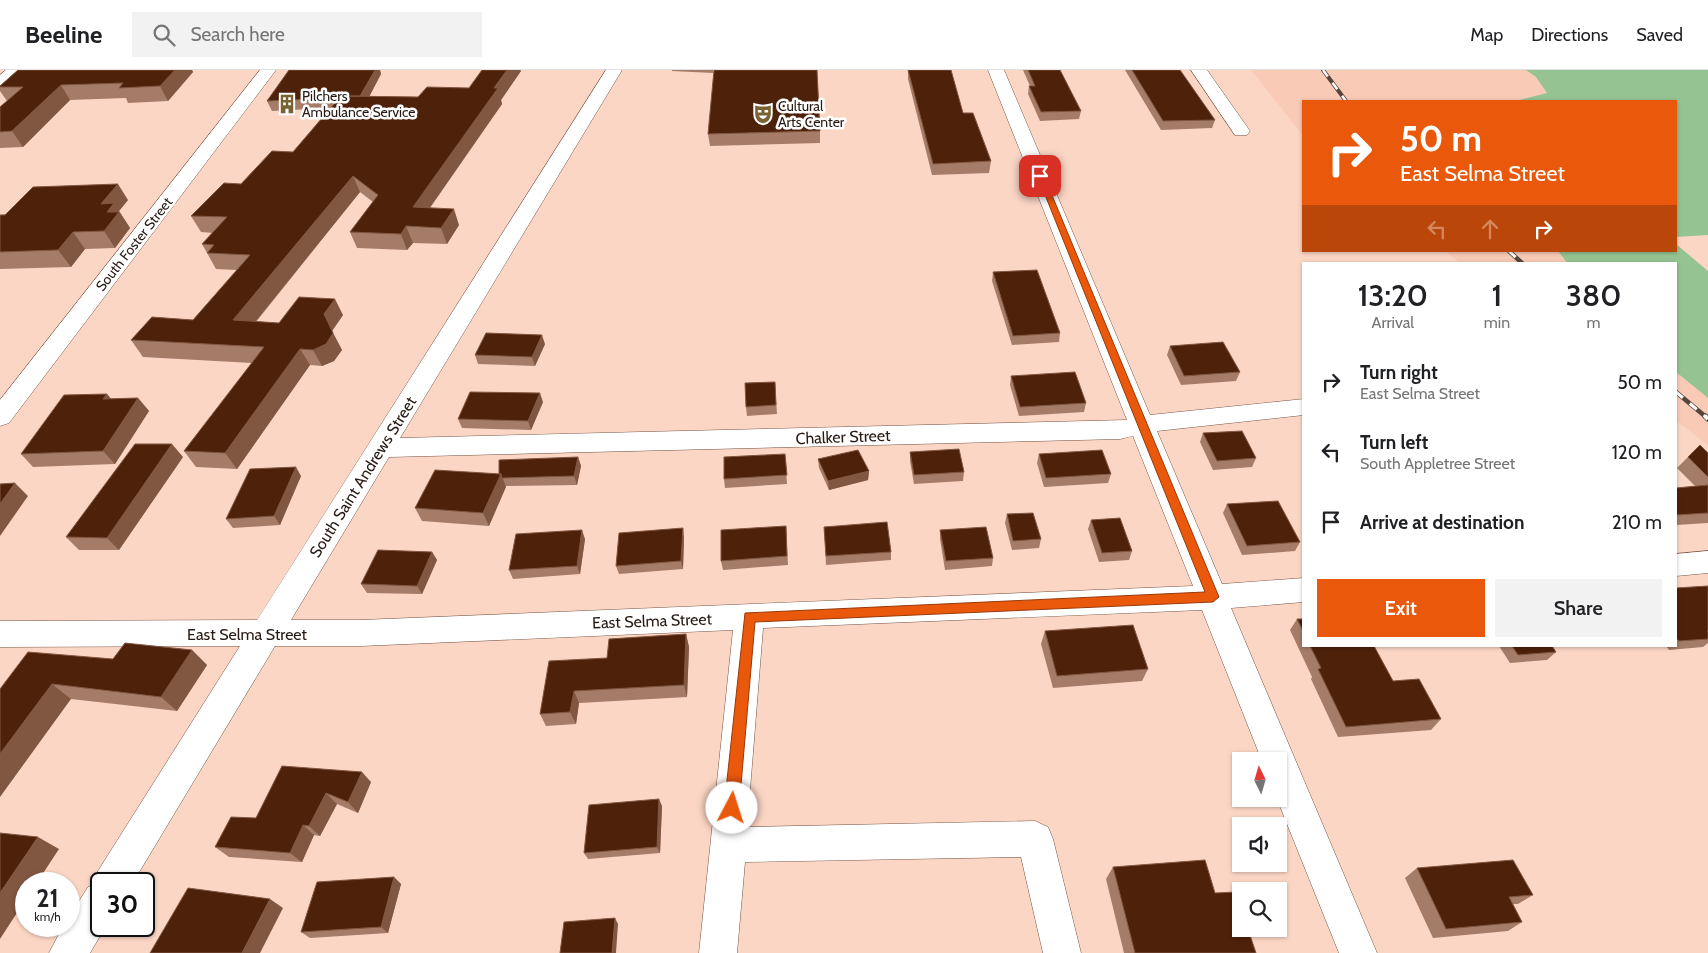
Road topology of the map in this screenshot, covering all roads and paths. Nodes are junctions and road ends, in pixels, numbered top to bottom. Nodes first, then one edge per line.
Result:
1 (16, 70) edge
2 (268, 70) edge
3 (614, 70) edge
4 (996, 70) edge
5 (1199, 70) edge
6 (0, 84) edge
7 (1241, 131) dead end
8 (1302, 408) edge
9 (0, 418) edge
10 (1142, 425) junction
11 (381, 448) junction
12 (1708, 562) edge
13 (1677, 565) edge
14 (1302, 590) edge
15 (1213, 597) junction
16 (749, 617) junction
17 (0, 634) edge
18 (267, 634) junction
19 (728, 845) junction
20 (118, 872) edge
21 (90, 918) edge
22 (68, 953) edge
23 (718, 953) edge
24 (1062, 953) edge
25 (1358, 953) edge

1 - 6 street
2 - 9 street, South Foster Street
3 - 11 street, South Saint Andrews Street
4 - 10 street
5 - 7 street
8 - 10 street, Chalker Street
10 - 11 street, Chalker Street
10 - 15 street
11 - 18 street, South Saint Andrews Street
12 - 13 street
14 - 15 street, East Selma Street
15 - 16 street, East Selma Street
15 - 25 street
16 - 18 street, East Selma Street
16 - 19 street
17 - 18 street, East Selma Street
18 - 20 street, South Saint Andrews Street
19 - 23 street
19 - 24 street
21 - 22 street

